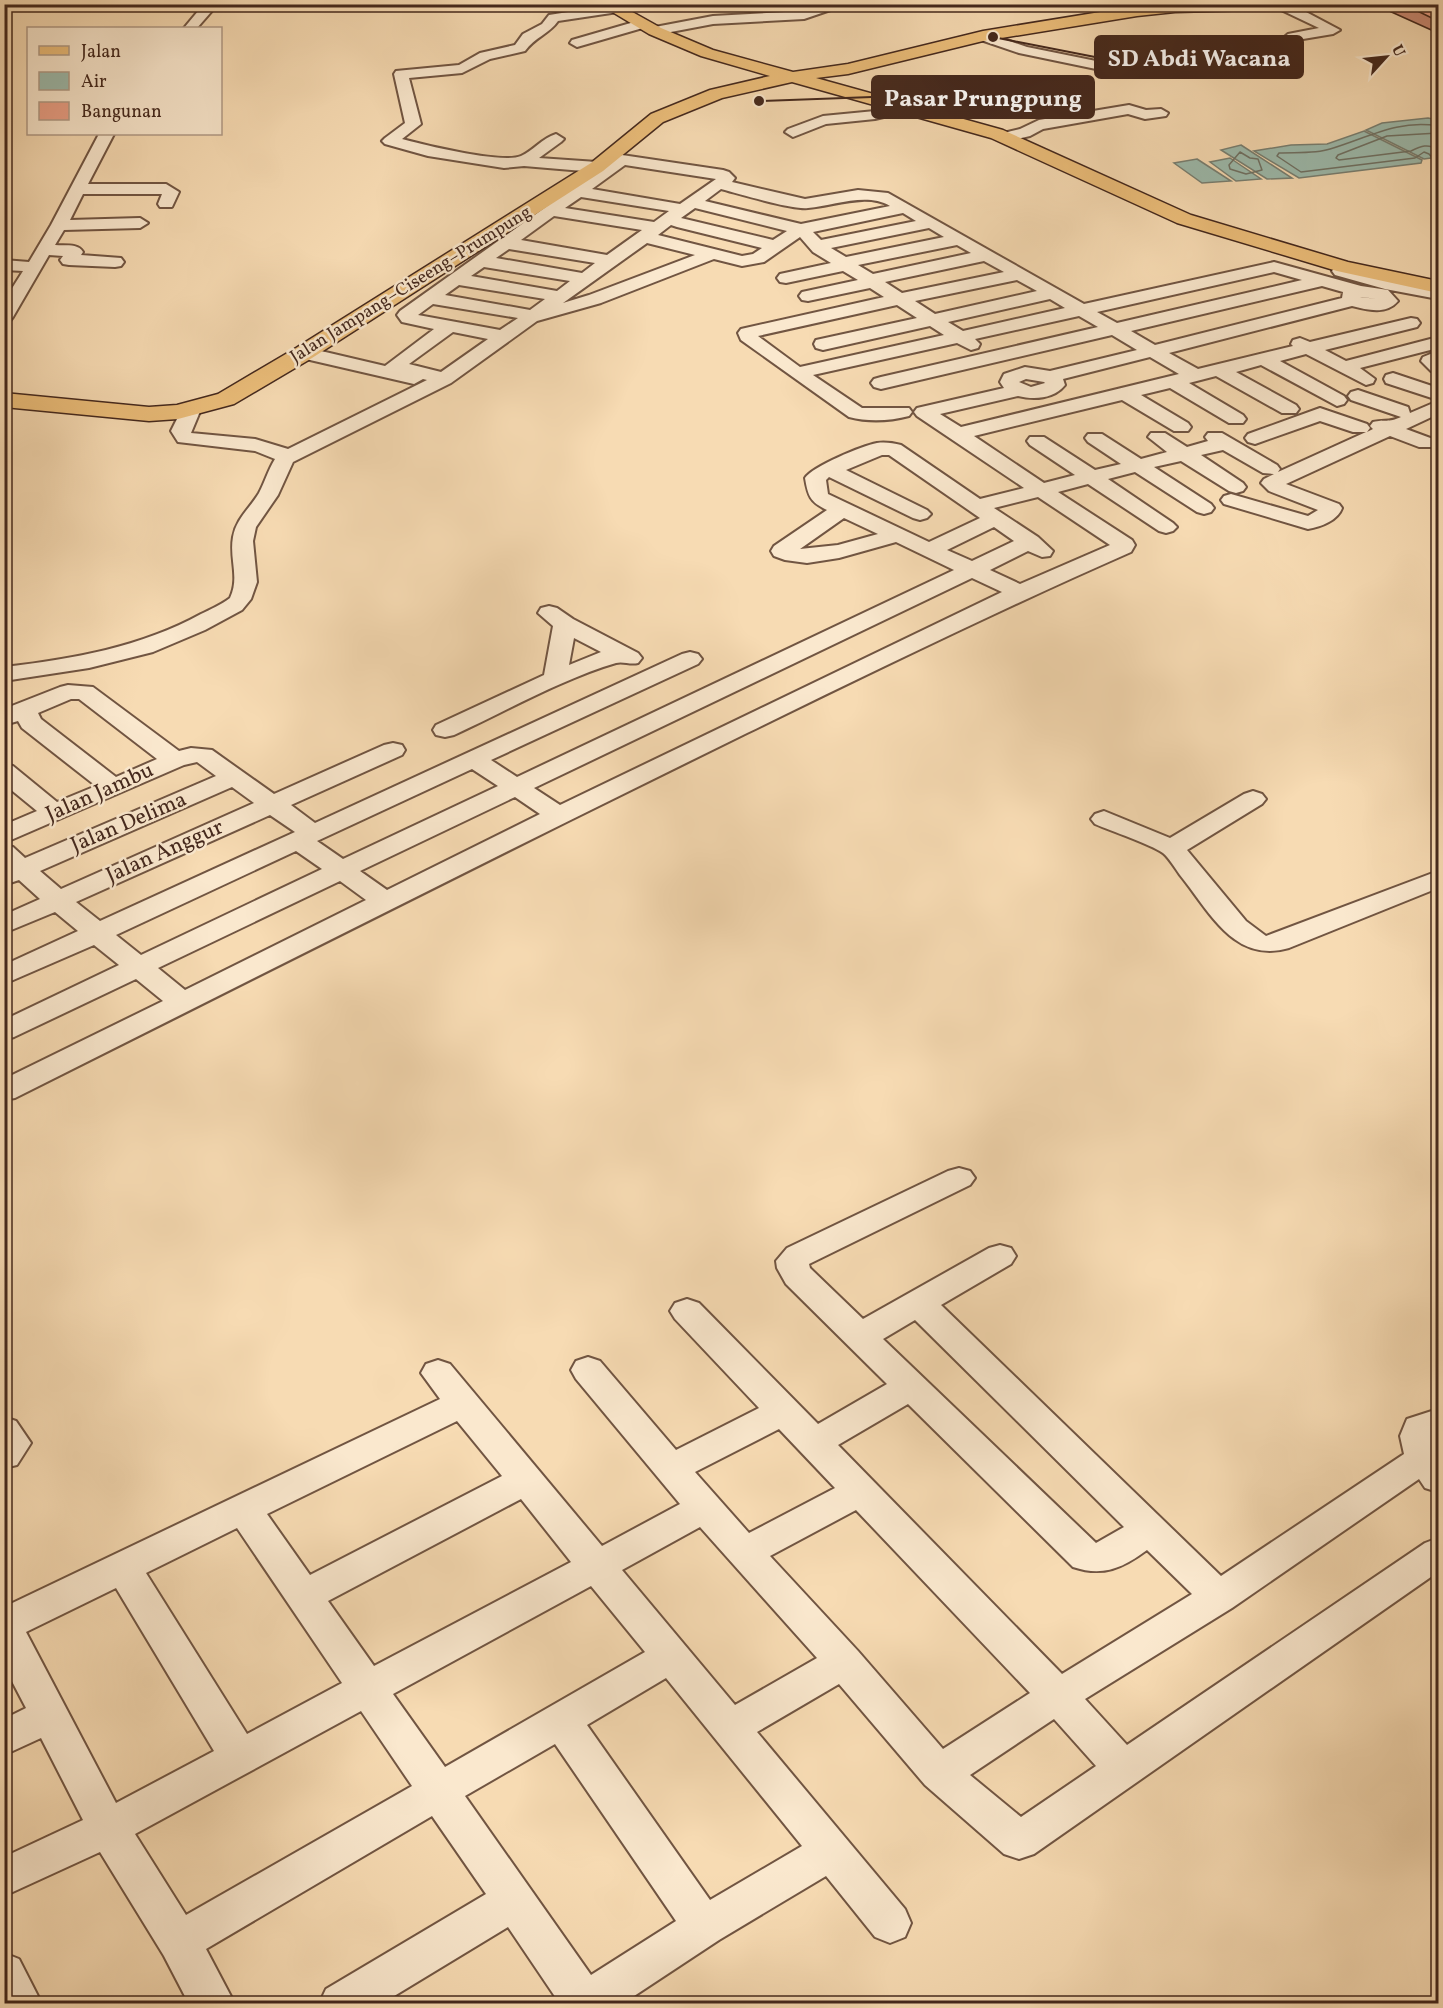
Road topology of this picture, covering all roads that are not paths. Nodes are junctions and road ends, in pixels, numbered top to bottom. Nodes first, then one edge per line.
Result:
1 (212, 4) edge
2 (736, 4) edge
3 (842, 4) edge
4 (1235, 5) edge
5 (1284, 5) edge
6 (610, 7) edge
7 (758, 21) junction
8 (191, 27) edge
9 (654, 30) junction
10 (983, 36) junction
11 (577, 42) dead end
12 (794, 77) junction
13 (905, 108) junction
14 (1161, 113) dead end
15 (793, 132) dead end
16 (105, 135) edge
17 (1004, 137) junction
18 (556, 139) dead end
19 (524, 161) junction
20 (607, 165) junction
21 (622, 179) dead end
22 (714, 188) junction
23 (78, 189) junction
24 (579, 192) junction
25 (166, 204) dead end
26 (685, 206) junction
27 (905, 208) junction
28 (552, 211) junction
29 (932, 223) junction
30 (140, 224) dead end
31 (59, 225) junction
32 (530, 226) junction
33 (801, 229) junction
34 (554, 230) dead end
35 (653, 238) junction
36 (960, 239) junction
37 (612, 240) dead end
38 (507, 243) junction
39 (775, 246) junction
40 (819, 247) junction
41 (42, 250) junction
42 (712, 254) junction
43 (987, 255) junction
44 (1296, 256) junction
45 (751, 260) junction
46 (481, 261) junction
47 (611, 261) junction
48 (115, 262) dead end
49 (845, 264) junction
50 (4, 265) edge
51 (33, 267) junction
52 (1274, 267) junction
53 (1020, 274) junction
54 (658, 275) junction
55 (786, 278) dead end
56 (456, 279) junction
57 (587, 279) junction
58 (1323, 280) junction
59 (871, 281) junction
60 (1192, 286) junction
61 (1410, 286) junction
62 (1438, 287) edge
63 (1052, 292) junction
64 (1373, 294) junction
65 (1438, 294) edge
66 (808, 296) dead end
67 (562, 297) junction
68 (430, 298) junction
69 (901, 300) junction
70 (1225, 303) junction
71 (1083, 311) junction
72 (536, 316) junction
73 (4, 317) edge
74 (932, 319) junction
75 (793, 321) junction
76 (1411, 323) junction
77 (451, 326) junction
78 (1268, 326) junction
79 (1115, 329) junction
80 (1438, 336) edge
81 (506, 337) junction
82 (962, 338) junction
83 (1438, 342) edge
84 (823, 344) junction
85 (1308, 348) junction
86 (304, 353) junction
87 (1157, 353) junction
88 (992, 357) junction
89 (1438, 357) edge
90 (1264, 359) junction
91 (850, 362) junction
92 (1344, 367) junction
93 (1438, 367) edge
94 (1219, 370) junction
95 (797, 373) junction
96 (1196, 376) junction
97 (1394, 379) dead end
98 (441, 381) junction
99 (1172, 381) junction
100 (881, 383) junction
101 (1016, 383) junction
102 (1050, 383) junction
103 (1125, 393) junction
104 (1438, 395) edge
105 (4, 400) edge
106 (1338, 400) dead end
107 (1073, 405) junction
108 (190, 409) junction
109 (1289, 410) dead end
110 (913, 411) junction
111 (1401, 411) junction
112 (1433, 413) edge
113 (1029, 417) junction
114 (1236, 419) dead end
115 (1373, 426) junction
116 (1181, 427) dead end
117 (1206, 431) dead end
118 (958, 434) junction
119 (1119, 434) dead end
120 (1059, 436) dead end
121 (1158, 437) dead end
122 (1095, 438) dead end
123 (1255, 438) dead end
124 (1037, 441) dead end
125 (1226, 443) junction
126 (1426, 443) dead end
127 (1184, 454) junction
128 (1286, 456) dead end
129 (286, 458) junction
130 (1138, 466) junction
131 (909, 468) junction
132 (1270, 469) dead end
133 (830, 470) junction
134 (1091, 477) junction
135 (867, 488) junction
136 (1035, 491) junction
137 (972, 501) junction
138 (1203, 508) dead end
139 (842, 509) junction
140 (920, 514) junction
141 (814, 531) junction
142 (891, 532) junction
143 (1113, 544) junction
144 (847, 548) junction
145 (929, 550) junction
146 (972, 570) junction
147 (1020, 592) junction
148 (828, 639) junction
149 (620, 652) junction
150 (690, 659) dead end
151 (874, 662) junction
152 (4, 674) edge
153 (658, 674) junction
154 (555, 679) junction
155 (635, 684) junction
156 (679, 710) junction
157 (15, 714) edge
158 (723, 735) junction
159 (186, 757) junction
160 (478, 757) junction
161 (4, 771) edge
162 (234, 777) junction
163 (435, 777) junction
164 (113, 787) junction
165 (516, 787) junction
166 (1253, 799) dead end
167 (272, 804) junction
168 (55, 813) junction
169 (559, 815) junction
170 (1104, 819) dead end
171 (4, 835) edge
172 (306, 837) junction
173 (1172, 848) junction
174 (11, 867) edge
175 (342, 870) junction
176 (1438, 879) edge
177 (58, 901) junction
178 (385, 902) junction
179 (4, 925) edge
180 (97, 933) junction
181 (139, 967) junction
182 (4, 976) edge
183 (183, 1003) junction
184 (4, 1031) edge
185 (4, 1091) edge
186 (959, 1179) dead end
187 (1000, 1256) dead end
188 (919, 1304) junction
189 (687, 1311) dead end
190 (861, 1336) junction
191 (588, 1370) dead end
192 (438, 1373) dead end
193 (910, 1387) junction
194 (462, 1403) junction
195 (784, 1411) junction
196 (1438, 1422) edge
197 (4, 1430) edge
198 (814, 1443) junction
199 (4, 1455) edge
200 (672, 1468) junction
201 (1431, 1468) edge
202 (526, 1480) junction
203 (860, 1491) junction
204 (243, 1508) junction
205 (704, 1508) junction
206 (1150, 1529) junction
207 (745, 1551) junction
208 (1438, 1553) edge
209 (122, 1566) junction
210 (595, 1567) junction
211 (303, 1596) junction
212 (1219, 1597) junction
213 (4, 1626) edge
214 (671, 1656) junction
215 (844, 1662) junction
216 (368, 1689) junction
217 (1058, 1696) junction
218 (49, 1716) junction
219 (561, 1720) junction
220 (730, 1728) junction
221 (4, 1738) edge
222 (239, 1756) junction
223 (1124, 1769) junction
224 (939, 1773) junction
225 (438, 1791) junction
226 (108, 1828) junction
227 (831, 1851) junction
228 (4, 1877) edge
229 (514, 1900) junction
230 (890, 1923) dead end
231 (704, 1926) junction
232 (179, 1942) junction
233 (4, 1973) edge
234 (584, 2003) edge
235 (20, 2004) edge
236 (213, 2004) edge
237 (341, 2004) edge

1 - 8 street
2 - 7 street
3 - 7 street
4 - 5 main road, Jalan Jampang–Ciseeng–Prumpung
4 - 10 main road, Jalan Jampang–Ciseeng–Prumpung
5 - 10 street
6 - 9 main road
6 - 19 street
7 - 9 street
9 - 11 street
9 - 12 main road
10 - 12 main road, Jalan Jampang–Ciseeng–Prumpung
12 - 13 main road
12 - 20 main road, Jalan Jampang–Ciseeng–Prumpung
13 - 15 street
13 - 17 main road
14 - 17 street
16 - 23 street
17 - 44 main road
18 - 19 street
19 - 20 street
20 - 21 street
20 - 22 street
20 - 24 street
20 - 86 main road, Jalan Jampang–Ciseeng–Prumpung
22 - 26 street
22 - 27 street
23 - 25 street
23 - 31 street
24 - 26 street
24 - 28 street
26 - 33 street
26 - 35 street
26 - 39 street
27 - 29 street
27 - 33 street
28 - 32 street
28 - 35 street
29 - 36 street
29 - 40 street
30 - 31 street
31 - 41 street
32 - 34 street
32 - 38 street
33 - 39 street
33 - 40 street
35 - 37 street
35 - 42 street
35 - 47 street
35 - 54 street
36 - 43 street
36 - 49 street
38 - 46 street
38 - 47 street
39 - 45 street
40 - 45 street
40 - 49 street
41 - 48 street
41 - 51 street
42 - 45 street
42 - 54 street
43 - 53 street
43 - 59 street
44 - 52 street
44 - 64 main road
46 - 56 street
46 - 57 street
47 - 57 street
49 - 55 street
49 - 59 street
50 - 51 street
51 - 73 street
52 - 58 street
52 - 60 street
53 - 63 street
53 - 69 street
54 - 72 street
56 - 67 street
56 - 68 street
57 - 67 street
58 - 64 street
58 - 70 street
59 - 66 street
59 - 69 street
60 - 70 street
60 - 71 street
61 - 62 main road
61 - 64 main road
61 - 65 street
63 - 71 street
63 - 74 street
64 - 76 street
64 - 78 street
67 - 72 street
68 - 72 street
68 - 77 street
69 - 74 street
69 - 75 street
70 - 78 street
70 - 79 street
71 - 79 street
71 - 82 street
72 - 81 street
74 - 82 street
74 - 84 street
75 - 84 street
75 - 95 street
76 - 80 street
76 - 85 street
77 - 81 street
77 - 98 street
78 - 85 street
78 - 87 street
79 - 87 street
79 - 88 street
81 - 98 street
82 - 88 street
82 - 91 street
83 - 92 street
84 - 91 street
85 - 90 street
85 - 92 street
86 - 98 street
86 - 108 main road, Jalan Jampang–Ciseeng–Prumpung
87 - 96 street
87 - 102 street
88 - 100 street
88 - 101 street
89 - 93 street
90 - 94 street
90 - 106 street
91 - 95 street
91 - 100 street
92 - 111 street
94 - 96 street
94 - 109 street
95 - 110 street
96 - 99 street
97 - 104 street
98 - 129 street
99 - 103 street
99 - 114 street
100 - 110 street
101 - 102 street
101 - 110 street
102 - 107 street
103 - 107 street
103 - 116 street
104 - 111 street
105 - 108 main road, Jalan Jampang–Ciseeng–Prumpung
107 - 113 street
107 - 119 street
108 - 129 street
110 - 118 street
110 - 136 street
111 - 115 street
112 - 115 street
113 - 118 street
113 - 120 street
115 - 123 street
115 - 126 street
115 - 127 street
115 - 128 street
117 - 125 street
118 - 136 street
121 - 127 street
122 - 130 street
124 - 134 street
125 - 127 street
125 - 132 street
127 - 130 street
129 - 152 street
130 - 134 street
130 - 138 street
131 - 133 street
131 - 135 street
131 - 137 street
133 - 135 street
133 - 139 street
134 - 136 street
134 - 143 street
135 - 140 street
136 - 137 street
136 - 143 street
137 - 140 street
137 - 145 street
137 - 146 street
139 - 141 street
139 - 142 street
140 - 142 street
141 - 144 street
141 - 144 street
142 - 144 street
142 - 145 street
143 - 147 street
145 - 146 street
146 - 147 street
146 - 148 street
147 - 151 street
148 - 151 street
148 - 156 street
149 - 153 street
149 - 154 street
149 - 154 street
150 - 153 street
151 - 158 street
153 - 155 street
154 - 160 street
155 - 156 street
155 - 160 street
156 - 158 street
156 - 165 street
157 - 159 street
157 - 164 street
158 - 169 street
159 - 162 street
159 - 164 street, Jalan Jambu
160 - 163 street
160 - 165 street
161 - 168 street
162 - 167 street
162 - 174 street, Jalan Delima
163 - 167 street, Jalan Anggur
163 - 172 street
164 - 168 street, Jalan Jambu
165 - 169 street
165 - 175 street
166 - 173 street
167 - 172 street
167 - 177 street, Jalan Anggur
168 - 171 street, Jalan Jambu
169 - 178 street
170 - 173 street
172 - 175 street
172 - 180 street
173 - 176 street
174 - 177 street
175 - 178 street
175 - 181 street
177 - 179 street, Jalan Anggur
177 - 180 street
178 - 183 street
180 - 181 street
180 - 182 street
181 - 183 street
181 - 184 street
183 - 185 street
186 - 190 street
187 - 188 street
188 - 190 street
188 - 206 street
189 - 195 street
190 - 193 street
191 - 200 street
192 - 194 street
193 - 198 street
193 - 206 street
194 - 202 street
194 - 204 street
195 - 198 street
195 - 200 street
196 - 201 street
197 - 199 street
198 - 203 street
200 - 205 street
201 - 212 street
202 - 210 street
202 - 211 street
203 - 207 street
203 - 217 street
204 - 209 street
204 - 211 street
205 - 207 street
205 - 210 street
206 - 212 street
207 - 215 street
208 - 223 street
209 - 213 street
209 - 222 street
210 - 214 street
210 - 216 street
211 - 216 street
212 - 217 street
213 - 218 street
214 - 219 street
214 - 220 street
215 - 220 street
215 - 224 street
216 - 222 street
216 - 225 street
217 - 223 street
217 - 224 street
218 - 221 street
218 - 226 street
219 - 225 street
219 - 231 street
220 - 227 street
222 - 226 street
223 - 224 street
225 - 229 street
225 - 232 street
226 - 228 street
226 - 232 street
227 - 230 street
227 - 231 street
229 - 234 street
229 - 237 street
231 - 234 street
232 - 236 street
233 - 235 street

